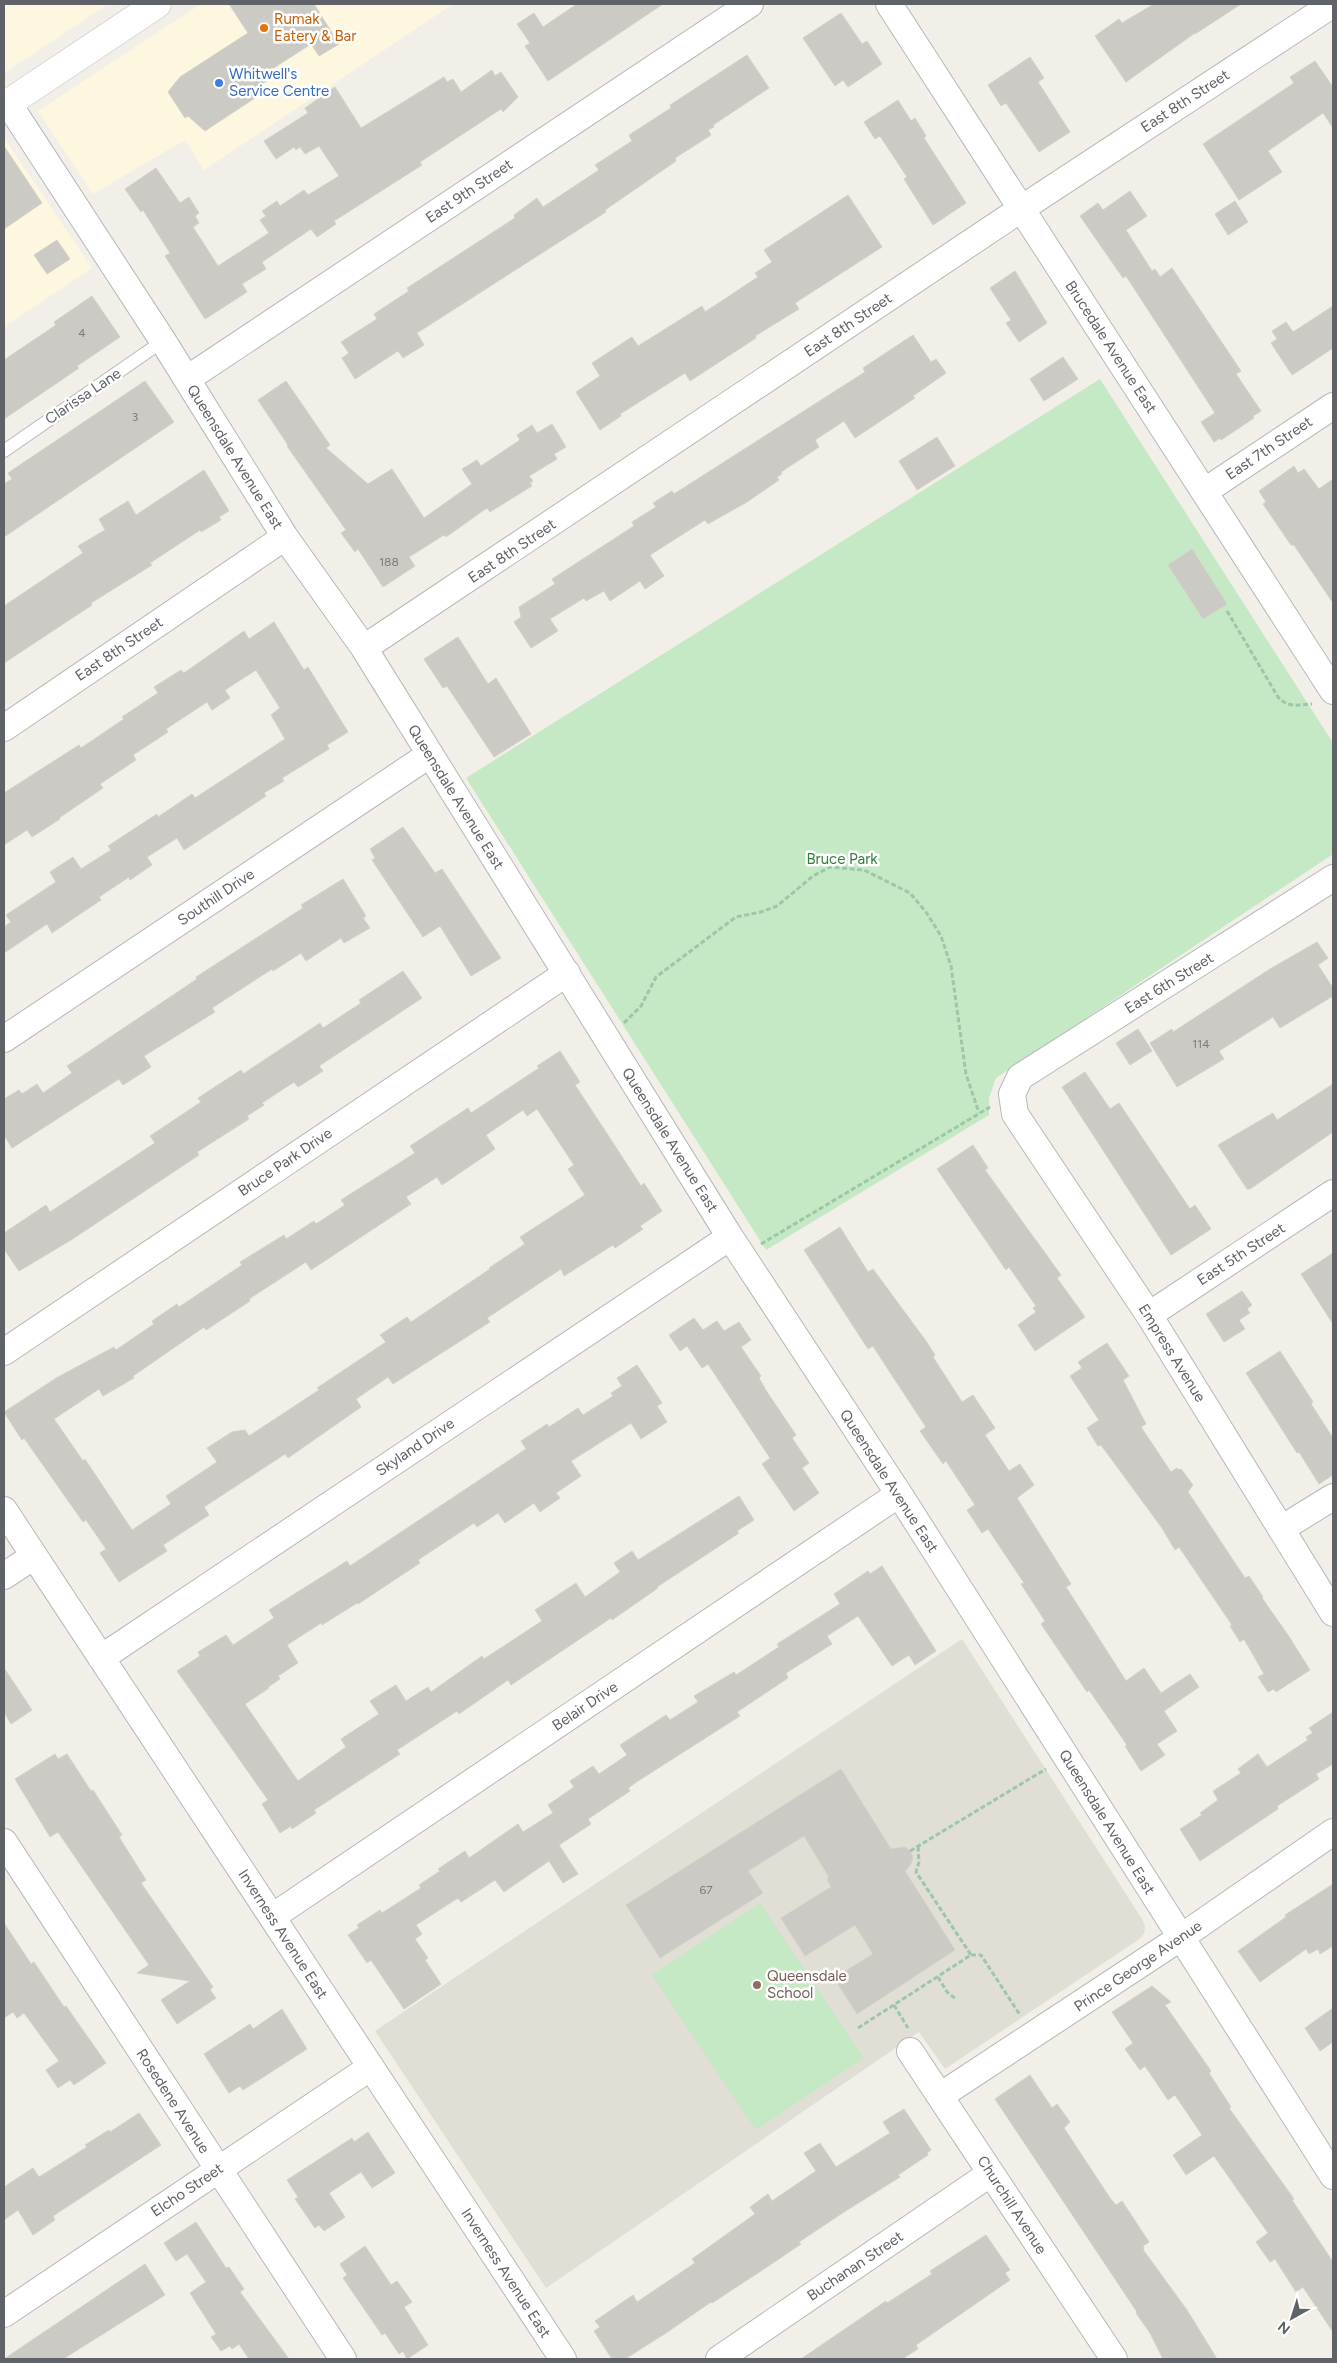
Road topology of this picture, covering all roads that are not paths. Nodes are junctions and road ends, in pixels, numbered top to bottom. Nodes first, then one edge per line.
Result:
1 (158, 4) edge
2 (750, 4) edge
3 (890, 4) edge
4 (1333, 4) edge
5 (6, 105) edge
6 (1021, 209) junction
7 (163, 342) junction
8 (187, 379) junction
9 (1333, 406) edge
10 (4, 451) edge
11 (1205, 491) junction
12 (285, 537) junction
13 (364, 648) junction
14 (1324, 697) edge
15 (4, 728) edge
16 (429, 755) junction
17 (1333, 878) edge
18 (567, 973) junction
19 (4, 1040) edge
20 (1012, 1094) joint
21 (1333, 1192) edge
22 (730, 1237) junction
23 (1149, 1315) junction
24 (4, 1352) edge
25 (899, 1494) junction
26 (1333, 1496) edge
27 (4, 1510) edge
28 (1281, 1529) junction
29 (34, 1556) junction
30 (4, 1576) edge
31 (1333, 1613) edge
32 (101, 1658) junction
33 (1333, 1832) edge
34 (4, 1842) edge
35 (272, 1917) junction
36 (1180, 1938) junction
37 (911, 2043) road end
38 (371, 2066) junction
39 (940, 2096) junction
40 (218, 2169) junction
41 (991, 2173) junction
42 (1333, 2176) edge
43 (4, 2314) edge
44 (342, 2359) edge
45 (563, 2359) edge
46 (719, 2359) edge
47 (1114, 2359) edge

1 - 5 main road
2 - 8 street, East 9th Street
3 - 6 street, Brucedale Avenue East
4 - 6 street, East 8th Street
5 - 7 street, Queensdale Avenue East
6 - 11 street, Brucedale Avenue East
6 - 13 street, East 8th Street
7 - 8 street, Queensdale Avenue East
7 - 10 lane, Clarissa Lane
8 - 12 street, Queensdale Avenue East
9 - 11 street, East 7th Street
11 - 14 street, Brucedale Avenue East
12 - 13 street, Queensdale Avenue East
12 - 15 street, East 8th Street
13 - 16 street, Queensdale Avenue East
16 - 18 street, Queensdale Avenue East
16 - 19 street, Southill Drive
17 - 20 street, East 6th Street
18 - 22 street, Queensdale Avenue East
18 - 24 street, Bruce Park Drive
20 - 23 street, Empress Avenue
21 - 23 street, East 5th Street
22 - 25 street, Queensdale Avenue East
22 - 32 street, Skyland Drive
23 - 28 street, Empress Avenue
25 - 35 street, Belair Drive
25 - 36 street, Queensdale Avenue East
26 - 28 street
27 - 29 street, Inverness Avenue East
28 - 31 street, Empress Avenue
29 - 30 street
29 - 32 street, Inverness Avenue East
32 - 35 street, Inverness Avenue East
33 - 36 street, Prince George Avenue
34 - 40 street, Rosedene Avenue
35 - 38 street, Inverness Avenue East
36 - 39 street, Prince George Avenue
36 - 42 street, Queensdale Avenue East
37 - 39 street, Churchill Avenue
38 - 40 street, Elcho Street
38 - 45 street, Inverness Avenue East
39 - 41 street, Churchill Avenue
40 - 43 street, Elcho Street
40 - 44 street, Rosedene Avenue
41 - 46 street, Buchanan Street
41 - 47 street, Churchill Avenue

